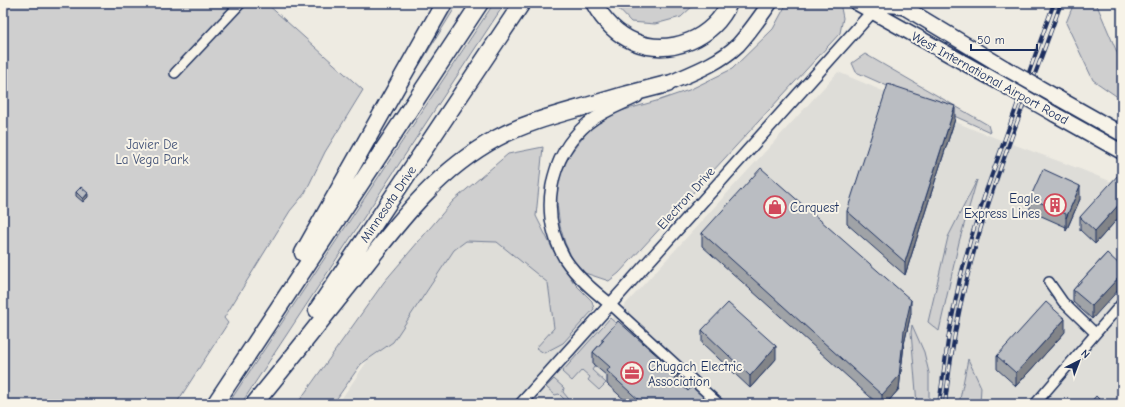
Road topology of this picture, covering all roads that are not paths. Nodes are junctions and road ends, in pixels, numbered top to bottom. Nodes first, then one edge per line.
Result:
1 (241, 3) edge
2 (444, 3) edge
3 (480, 3) edge
4 (522, 3) edge
5 (594, 3) edge
6 (729, 3) edge
7 (770, 3) edge
8 (857, 3) edge
9 (898, 4) edge
10 (872, 12) junction
11 (174, 73) dead end
12 (667, 84) junction
13 (1122, 134) edge
14 (1122, 152) edge
15 (1049, 282) dead end
16 (1122, 303) edge
17 (610, 304) junction
18 (1095, 333) junction
19 (218, 400) edge
20 (253, 404) edge
21 (521, 404) edge
22 (719, 404) edge
23 (1035, 404) edge

1 - 11 street
2 - 19 highway
3 - 19 highway
4 - 20 highway, Minnesota Drive
5 - 6 highway
7 - 12 main road
8 - 10 main road, West International Airport Road
9 - 10 main road
9 - 13 main road, West International Airport Road, bridge
10 - 14 main road, West International Airport Road, bridge
10 - 17 street, Electron Drive
12 - 17 street
12 - 20 highway
15 - 18 street
16 - 18 street
17 - 21 street, Electron Drive
17 - 22 street
18 - 23 street

